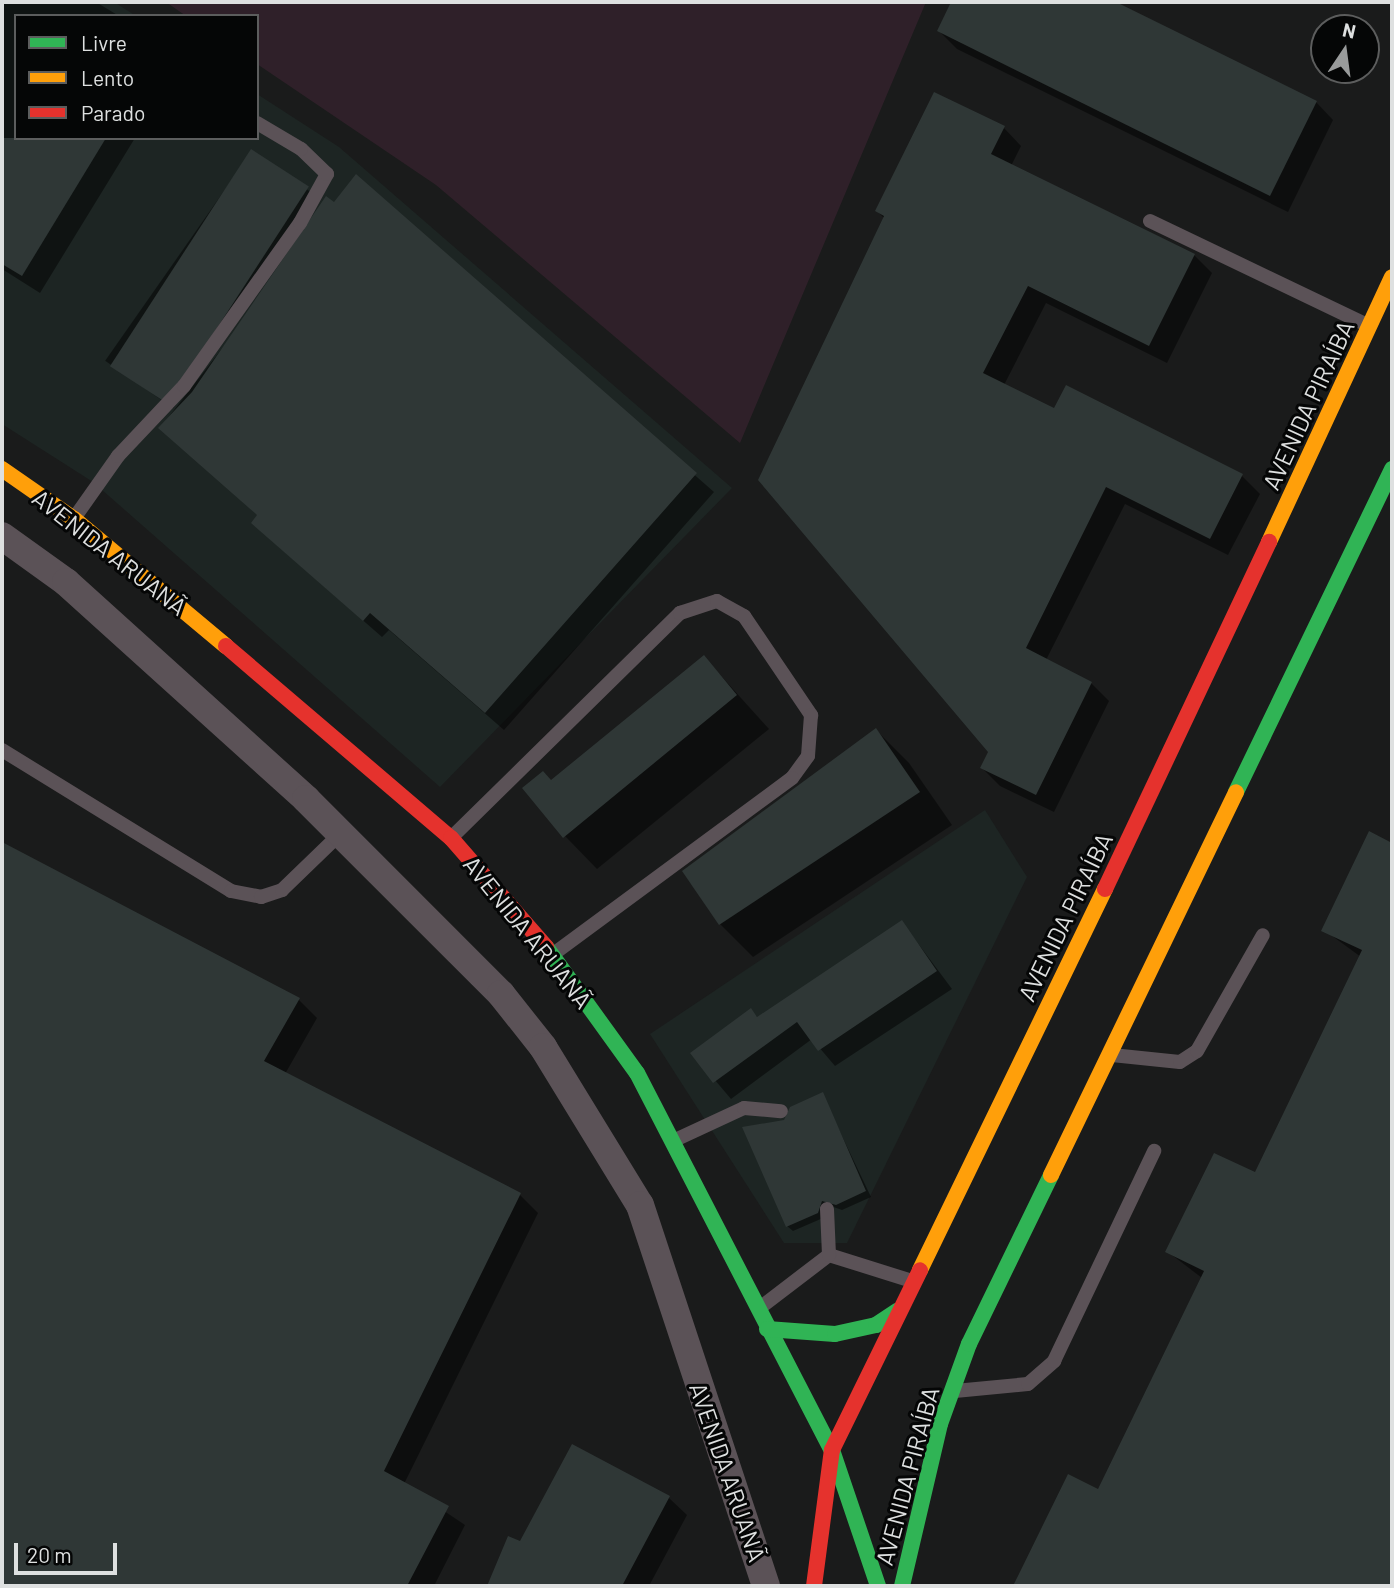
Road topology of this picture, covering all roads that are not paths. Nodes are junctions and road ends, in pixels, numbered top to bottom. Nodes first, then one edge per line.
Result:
1 (259, 124) edge
2 (1150, 221) dead end
3 (1392, 277) edge
4 (1370, 326) junction
5 (2, 469) edge
6 (1392, 469) edge
7 (74, 519) junction
8 (2, 536) edge
9 (2, 750) edge
10 (341, 833) junction
11 (451, 838) junction
12 (1263, 935) dead end
13 (553, 954) junction
14 (1112, 1055) junction
15 (781, 1111) dead end
16 (671, 1141) junction
17 (1154, 1150) dead end
18 (827, 1209) dead end
19 (830, 1255) junction
20 (912, 1281) junction
21 (757, 1309) junction
22 (897, 1311) junction
23 (767, 1329) junction
24 (952, 1391) junction
25 (832, 1450) junction
26 (766, 1586) edge
27 (814, 1586) edge
28 (877, 1586) edge
29 (902, 1586) edge

1 - 7 lane
2 - 4 lane
3 - 4 main road, AVENIDA PIRAÍBA
4 - 20 main road, AVENIDA PIRAÍBA
5 - 7 main road, AVENIDA ARUANÃ
6 - 14 main road, AVENIDA PIRAÍBA
7 - 11 main road, AVENIDA ARUANÃ
8 - 10 street, AVENIDA ARUANÃ
9 - 10 lane
10 - 26 street, AVENIDA ARUANÃ
11 - 13 main road, AVENIDA ARUANÃ
11 - 13 lane
12 - 14 lane
13 - 16 main road, AVENIDA ARUANÃ
14 - 24 main road, AVENIDA PIRAÍBA
15 - 16 lane
16 - 21 main road, AVENIDA ARUANÃ
17 - 24 lane
18 - 19 lane
19 - 20 lane
19 - 21 lane
20 - 22 main road, AVENIDA PIRAÍBA
21 - 23 main road, AVENIDA ARUANÃ
22 - 23 main road
22 - 25 main road, AVENIDA PIRAÍBA
23 - 25 main road, AVENIDA ARUANÃ
24 - 29 main road, AVENIDA PIRAÍBA
25 - 27 main road, AVENIDA PIRAÍBA
25 - 28 main road, AVENIDA ARUANÃ

